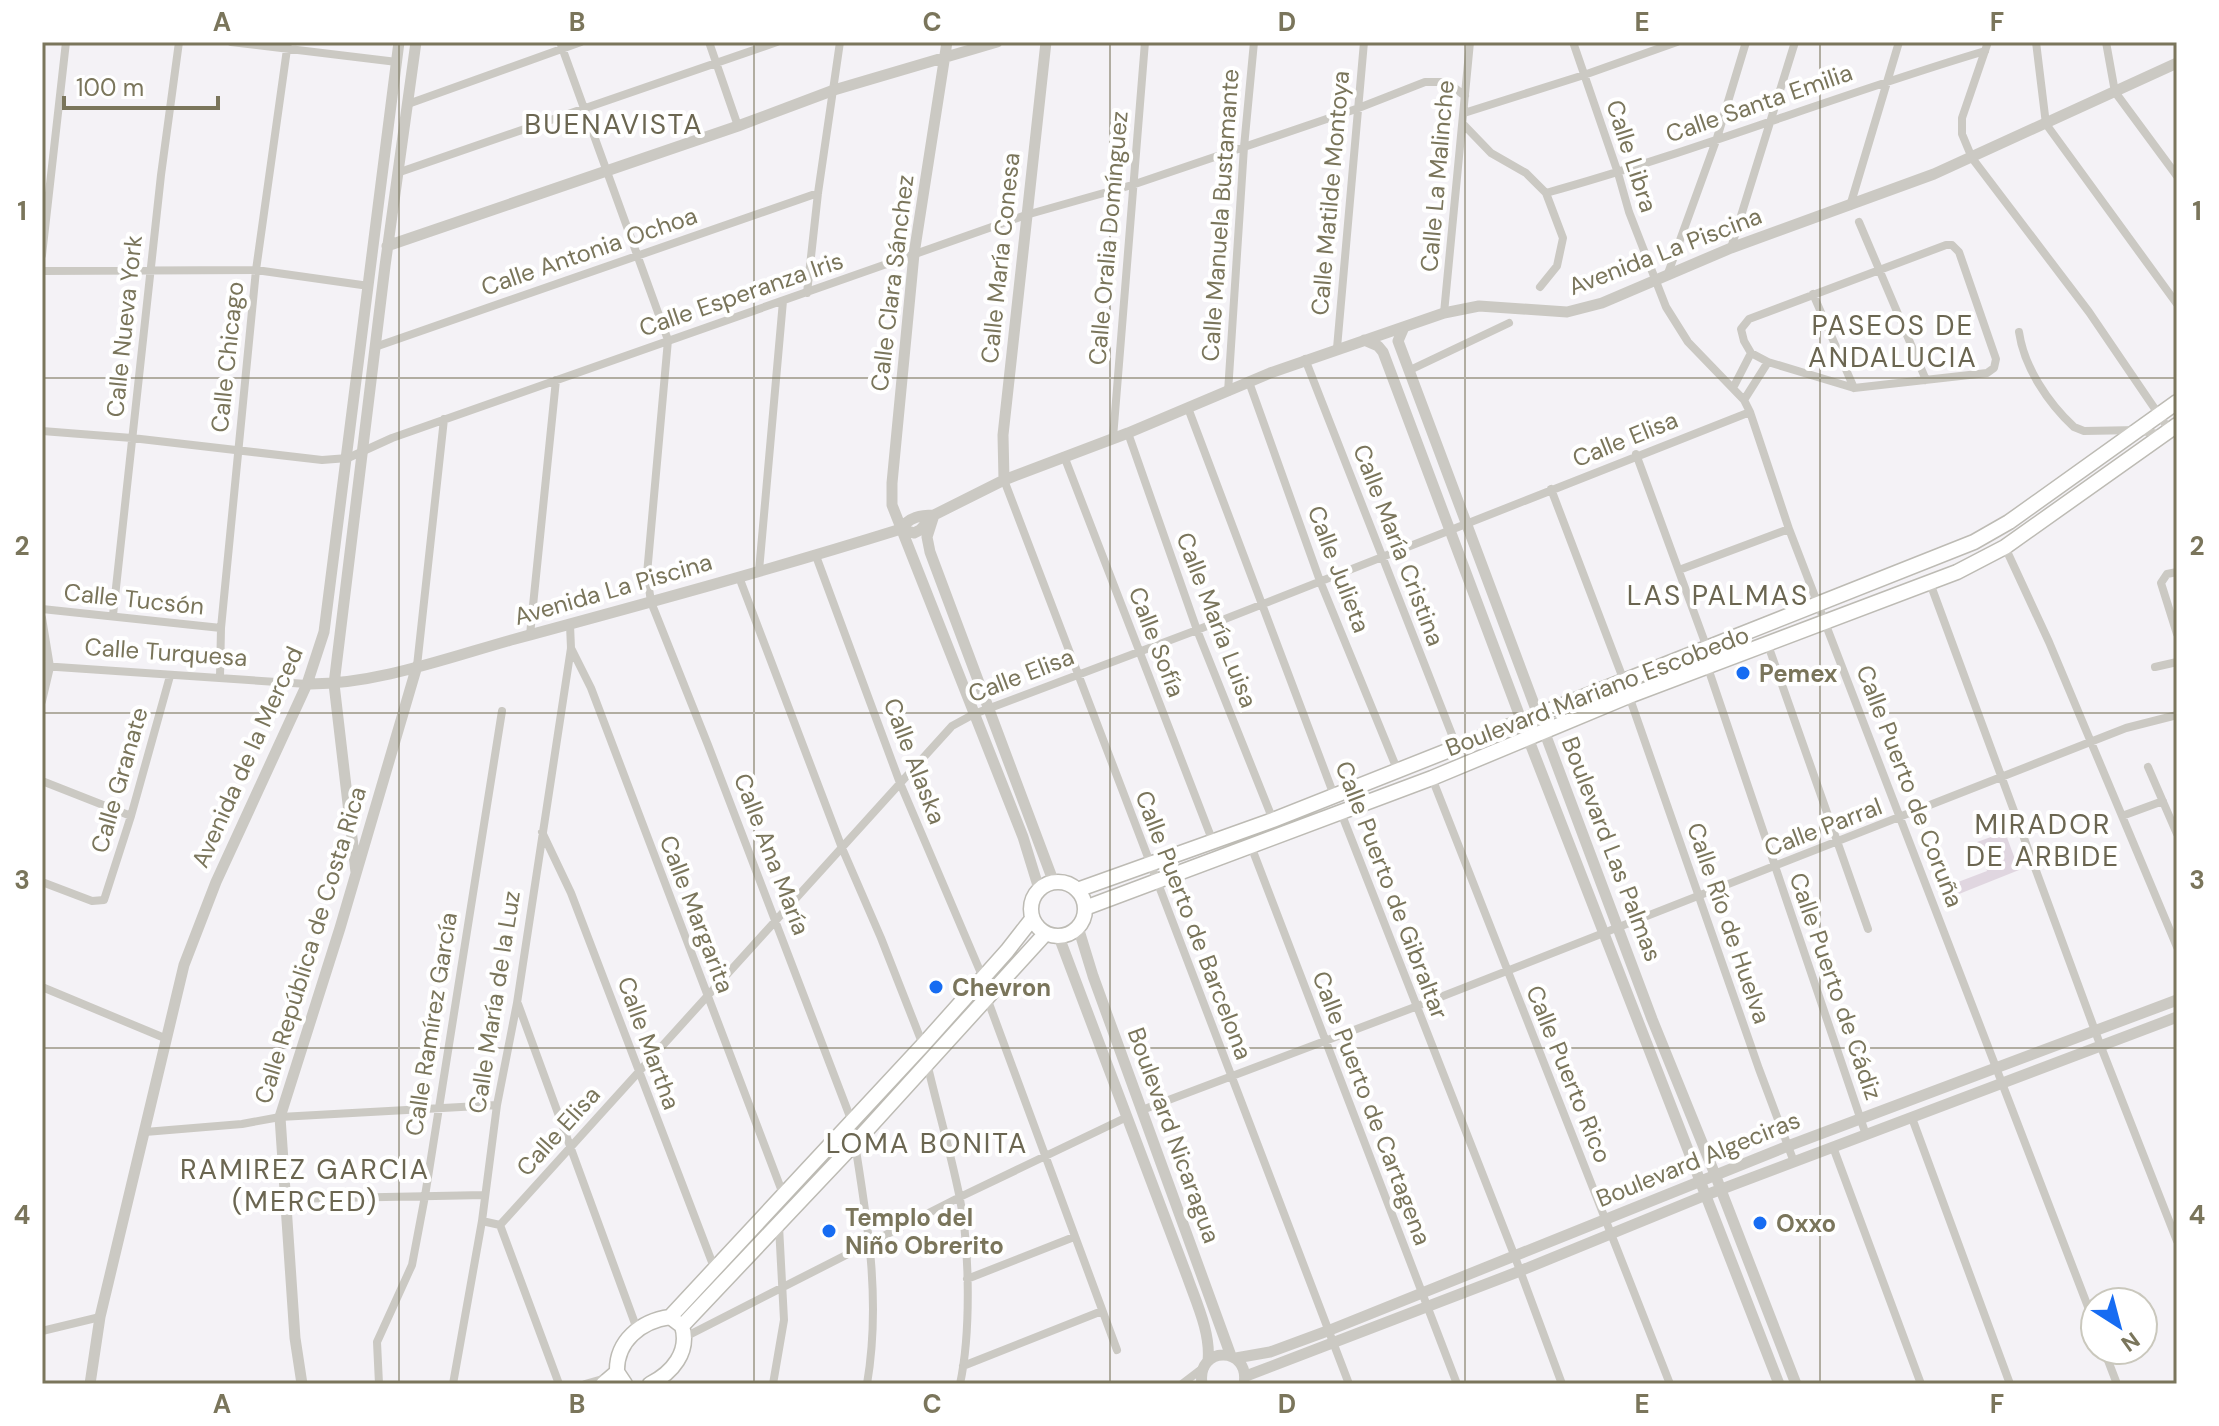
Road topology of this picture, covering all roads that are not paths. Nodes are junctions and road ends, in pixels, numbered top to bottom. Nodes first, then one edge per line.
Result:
1 (66, 42) edge
2 (179, 42) edge
3 (231, 42) edge
4 (399, 42) edge
5 (416, 42) edge
6 (581, 42) edge
7 (709, 42) edge
8 (777, 42) edge
9 (840, 42) edge
10 (947, 42) edge
11 (997, 42) edge
12 (1046, 42) edge
13 (1145, 42) edge
14 (1254, 42) edge
15 (1364, 42) edge
16 (1470, 42) edge
17 (1573, 42) edge
18 (1677, 42) edge
19 (1746, 42) edge
20 (1795, 42) edge
21 (1899, 42) edge
22 (2036, 42) edge
23 (2106, 42) edge
24 (562, 45) edge
25 (288, 46) edge
26 (1986, 47) edge
27 (945, 59) junction
28 (397, 62) junction
29 (716, 63) junction
30 (2177, 63) edge
31 (1584, 75) junction
32 (1887, 80) junction
33 (834, 90) junction
34 (2115, 92) junction
35 (1465, 96) junction
36 (408, 104) junction
37 (585, 108) junction
38 (1356, 109) junction
39 (1464, 113) junction
40 (1769, 120) junction
41 (1463, 124) junction
42 (2046, 124) junction
43 (738, 126) junction
44 (1717, 138) junction
45 (1244, 147) junction
46 (52, 154) junction
47 (42, 155) edge
48 (1972, 158) junction
49 (608, 170) junction
50 (397, 173) junction
51 (1618, 173) junction
52 (2177, 176) edge
53 (1132, 185) junction
54 (818, 193) junction
55 (1546, 193) junction
56 (1850, 207) junction
57 (1026, 215) junction
58 (1859, 222) dead end
59 (387, 246) junction
60 (1731, 248) junction
61 (914, 254) junction
62 (42, 255) edge
63 (637, 255) junction
64 (1879, 269) junction
65 (256, 270) junction
66 (42, 271) edge
67 (150, 272) junction
68 (1661, 279) junction
69 (369, 286) junction
70 (1540, 287) dead end
71 (807, 293) junction
72 (1813, 294) junction
73 (783, 301) junction
74 (2177, 304) edge
75 (1444, 313) junction
76 (1509, 323) dead end
77 (1404, 327) junction
78 (2019, 332) dead end
79 (668, 340) junction
80 (1364, 340) junction
81 (1398, 341) junction
82 (375, 347) junction
83 (1337, 348) junction
84 (1380, 348) junction
85 (1751, 353) junction
86 (1305, 359) junction
87 (1768, 362) junction
88 (1410, 370) junction
89 (556, 380) junction
90 (1926, 380) junction
91 (1249, 382) junction
92 (1733, 388) junction
93 (1854, 388) junction
94 (1228, 392) junction
95 (1744, 400) junction
96 (2177, 402) edge
97 (1188, 408) junction
98 (1750, 412) junction
99 (2158, 415) junction
100 (444, 419) junction
101 (2138, 430) junction
102 (2170, 430) edge
103 (42, 431) edge
104 (1128, 433) junction
105 (132, 438) junction
106 (1113, 438) junction
107 (361, 451) junction
108 (237, 452) junction
109 (1636, 454) junction
110 (1064, 456) junction
111 (348, 458) junction
112 (1004, 480) junction
113 (1551, 489) junction
114 (934, 515) junction
115 (1467, 522) junction
116 (901, 529) junction
117 (1450, 529) junction
118 (1789, 529) junction
119 (2005, 547) junction
120 (816, 556) junction
121 (1381, 557) junction
122 (1679, 570) junction
123 (759, 571) junction
124 (2175, 572) edge
125 (739, 577) junction
126 (1320, 581) junction
127 (1930, 583) junction
128 (651, 602) junction
129 (1261, 604) junction
130 (1818, 605) junction
131 (42, 609) edge
132 (113, 615) junction
133 (42, 618) edge
134 (1825, 622) junction
135 (570, 625) junction
136 (221, 628) junction
137 (1197, 630) junction
138 (2177, 634) edge
139 (530, 635) junction
140 (1768, 645) junction
141 (571, 648) junction
142 (1707, 648) junction
143 (1138, 650) junction
144 (2177, 662) edge
145 (417, 666) junction
146 (46, 667) edge
147 (2155, 667) dead end
148 (1708, 668) junction
149 (1078, 675) junction
150 (170, 676) junction
151 (220, 677) junction
152 (1624, 681) junction
153 (307, 684) junction
154 (334, 684) junction
155 (1629, 696) junction
156 (42, 701) edge
157 (989, 708) junction
158 (502, 711) dead end
159 (1538, 713) junction
160 (974, 714) junction
161 (2177, 715) edge
162 (1521, 720) junction
163 (1544, 731) junction
164 (1528, 738) junction
165 (2090, 743) junction
166 (1456, 745) junction
167 (2148, 767) dead end
168 (1397, 769) junction
169 (1432, 778) junction
170 (2001, 778) junction
171 (42, 781) edge
172 (900, 783) junction
173 (1334, 795) junction
174 (2163, 801) junction
175 (1340, 812) junction
176 (131, 816) junction
177 (2122, 816) junction
178 (1899, 819) junction
179 (1273, 820) junction
180 (542, 832) junction
181 (2177, 834) edge
182 (1213, 843) junction
183 (1836, 843) junction
184 (1251, 846) junction
185 (842, 848) junction
186 (1150, 865) junction
187 (1774, 867) junction
188 (356, 872) junction
189 (42, 882) edge
190 (1156, 882) junction
191 (1054, 883) junction
192 (1039, 889) junction
193 (1077, 890) junction
194 (1697, 895) junction
195 (1085, 908) junction
196 (1032, 919) junction
197 (776, 920) junction
198 (1078, 927) junction
199 (1617, 927) junction
200 (1868, 929) dead end
201 (1604, 932) junction
202 (1052, 935) junction
203 (2177, 947) edge
204 (1507, 970) junction
205 (983, 978) junction
206 (42, 987) edge
207 (706, 996) junction
208 (987, 997) junction
209 (2177, 1000) edge
210 (517, 1003) junction
211 (1415, 1007) junction
212 (2177, 1017) edge
213 (2095, 1031) junction
214 (167, 1039) junction
215 (1324, 1040) junction
216 (923, 1045) junction
217 (2101, 1047) junction
218 (927, 1063) junction
219 (1997, 1069) junction
220 (638, 1073) junction
221 (1231, 1076) junction
222 (2003, 1084) junction
223 (497, 1105) junction
224 (438, 1106) junction
225 (1142, 1110) junction
226 (280, 1117) junction
227 (1127, 1117) junction
228 (1912, 1118) junction
229 (1861, 1119) junction
230 (852, 1122) junction
231 (145, 1132) junction
232 (1866, 1135) junction
233 (855, 1143) junction
234 (571, 1146) junction
235 (1788, 1146) junction
236 (1833, 1147) junction
237 (1045, 1156) junction
238 (1794, 1162) junction
239 (1716, 1177) junction
240 (1701, 1182) junction
241 (1721, 1189) junction
242 (783, 1194) junction
243 (485, 1195) junction
244 (1706, 1195) junction
245 (425, 1196) junction
246 (960, 1197) junction
247 (286, 1199) junction
248 (1605, 1220) junction
249 (482, 1221) junction
250 (500, 1225) junction
251 (778, 1225) junction
252 (1611, 1234) junction
253 (1074, 1237) junction
254 (2177, 1241) edge
255 (871, 1243) junction
256 (1515, 1257) junction
257 (715, 1270) junction
258 (1520, 1271) junction
259 (967, 1279) junction
260 (2080, 1286) edge
261 (783, 1287) junction
262 (1423, 1294) junction
263 (1428, 1307) junction
264 (1102, 1311) junction
265 (100, 1317) junction
266 (670, 1317) junction
267 (637, 1329) junction
268 (1330, 1330) junction
269 (42, 1331) edge
270 (684, 1332) junction
271 (1334, 1343) junction
272 (1117, 1350) dead end
273 (1234, 1357) junction
274 (1206, 1364) junction
275 (963, 1366) junction
276 (614, 1379) edge
277 (1245, 1380) edge
278 (659, 1382) edge
279 (90, 1384) edge
280 (302, 1384) edge
281 (379, 1384) edge
282 (453, 1384) edge
283 (559, 1384) edge
284 (585, 1384) edge
285 (773, 1384) edge
286 (867, 1384) edge
287 (960, 1384) edge
288 (1182, 1384) edge
289 (1202, 1384) edge
290 (1349, 1384) edge
291 (1457, 1384) edge
292 (1562, 1384) edge
293 (1670, 1384) edge
294 (1779, 1384) edge
295 (1796, 1384) edge
296 (1921, 1384) edge
297 (2010, 1384) edge

1 - 46 street
2 - 67 street, Calle Nueva York
3 - 25 street
4 - 28 street, Avenida de la Merced
5 - 36 street, Avenida de la Merced
6 - 24 street
7 - 29 street
8 - 29 street
9 - 33 street
10 - 27 street, Calle Clara Sánchez
11 - 27 street
12 - 57 street, Calle María Conesa
13 - 53 street, Calle Oralia Domínguez
14 - 45 street, Calle Manuela Bustamante
15 - 38 street, Calle Matilde Montoya
16 - 35 street, Calle La Malinche
17 - 31 street, Calle Libra
18 - 31 street
19 - 44 street
20 - 40 street
21 - 32 street
22 - 42 street
23 - 34 street
24 - 36 street
24 - 37 street
25 - 28 street
25 - 65 street, Calle Chicago
26 - 32 street, Calle Santa Emilia
26 - 48 street
27 - 33 street
27 - 61 street, Calle Clara Sánchez
28 - 69 street, Avenida de la Merced
29 - 37 street
29 - 43 street
30 - 34 street, Avenida La Piscina
31 - 39 street
31 - 51 street, Calle Libra
32 - 40 street, Calle Santa Emilia
32 - 56 street
33 - 43 street
33 - 54 street
34 - 42 street, Avenida La Piscina
34 - 52 street
35 - 38 street, Calle Esperanza Iris
35 - 39 street, Calle La Malinche
36 - 50 street, Avenida de la Merced
37 - 49 street
37 - 50 street
38 - 45 street, Calle Esperanza Iris
38 - 83 street, Calle Matilde Montoya
39 - 41 street, Calle La Malinche
40 - 44 street, Calle Santa Emilia
40 - 60 street
41 - 55 street
41 - 75 street, Calle La Malinche
42 - 48 street, Avenida La Piscina
42 - 74 street
43 - 49 street
44 - 51 street, Calle Santa Emilia
44 - 68 street
45 - 53 street, Calle Esperanza Iris
45 - 94 street, Calle Manuela Bustamante
46 - 47 street
46 - 62 street
48 - 56 street, Avenida La Piscina
48 - 99 street
49 - 59 street
49 - 63 street
50 - 59 street, Avenida de la Merced
51 - 55 street, Calle Santa Emilia
51 - 68 street, Calle Libra
53 - 57 street, Calle Esperanza Iris
53 - 106 street, Calle Oralia Domínguez
54 - 63 street, Calle Antonia Ochoa
54 - 71 street
55 - 70 street
56 - 60 street, Avenida La Piscina
57 - 61 street, Calle Esperanza Iris
57 - 112 street, Calle María Conesa
58 - 64 street
59 - 82 street, Avenida de la Merced
60 - 68 street, Avenida La Piscina
61 - 71 street, Calle Esperanza Iris
61 - 116 street, Calle Clara Sánchez
63 - 79 street
63 - 82 street, Calle Antonia Ochoa
64 - 72 street
64 - 90 street
64 - 90 street
65 - 67 street
65 - 69 street
65 - 108 street, Calle Chicago
66 - 67 street
67 - 105 street, Calle Nueva York
68 - 75 street, Avenida La Piscina
68 - 92 street, Calle Puerto de Coruña
69 - 111 street, Avenida de la Merced
71 - 73 street, Calle Esperanza Iris
72 - 85 street
72 - 93 street
73 - 79 street, Calle Esperanza Iris
73 - 123 street
75 - 77 street, Avenida La Piscina
76 - 88 street
77 - 80 street, Avenida La Piscina
77 - 81 street
78 - 101 street
79 - 89 street, Calle Esperanza Iris
79 - 128 street, Calle Ana María
80 - 83 street, Avenida La Piscina
80 - 84 street
81 - 84 street
81 - 88 street, Boulevard Las Palmas
82 - 107 street, Avenida de la Merced
83 - 86 street, Avenida La Piscina
84 - 117 street, Boulevard Las Palmas
85 - 87 street
85 - 92 street
86 - 91 street, Avenida La Piscina
86 - 121 street, Calle María Cristina
87 - 93 street
87 - 95 street
88 - 115 street, Boulevard Las Palmas
89 - 100 street, Calle Esperanza Iris
89 - 139 street
90 - 93 street
91 - 94 street, Avenida La Piscina
91 - 126 street, Calle Julieta
92 - 95 street, Calle Puerto de Coruña
94 - 97 street, Avenida La Piscina
95 - 98 street, Calle Puerto de Coruña
96 - 99 main road, Boulevard Mariano Escobedo
97 - 104 street, Avenida La Piscina
97 - 129 street, Calle Puerto de Gibraltar
98 - 109 street, Calle Elisa
98 - 118 street, Calle Puerto de Coruña
99 - 101 main road, Boulevard Mariano Escobedo
99 - 102 street
100 - 107 street, Calle Esperanza Iris
100 - 145 street
101 - 102 street
101 - 130 main road, Boulevard Mariano Escobedo
102 - 119 main road, Boulevard Mariano Escobedo
103 - 105 street
104 - 106 street, Avenida La Piscina
104 - 137 street, Calle María Luisa
105 - 108 street
105 - 132 street, Calle Nueva York
106 - 110 street, Avenida La Piscina
107 - 111 street, Calle Esperanza Iris
107 - 154 street, Avenida de la Merced
108 - 111 street
108 - 136 street, Calle Chicago
109 - 113 street, Calle Elisa
109 - 122 street
110 - 112 street, Avenida La Piscina
110 - 143 street, Calle Sofía
111 - 153 street, Avenida de la Merced
112 - 114 street, Avenida La Piscina
112 - 149 street, Calle Puerto de Barcelona
113 - 115 street, Calle Elisa
113 - 152 street
114 - 116 street, Avenida La Piscina
114 - 157 street
115 - 117 street, Calle Elisa
115 - 159 street, Boulevard Las Palmas
116 - 120 street, Avenida La Piscina
116 - 160 street
117 - 121 street, Calle Elisa
117 - 162 street, Boulevard Las Palmas
118 - 122 street
118 - 130 street, Calle Puerto de Coruña
119 - 127 main road, Boulevard Mariano Escobedo
119 - 165 street
120 - 123 street, Avenida La Piscina
120 - 172 street, Calle Alaska
121 - 126 street, Calle Elisa
121 - 166 street, Calle María Cristina
122 - 142 street
123 - 125 street, Avenida La Piscina
124 - 138 street
125 - 128 street, Avenida La Piscina
125 - 185 street
126 - 129 street, Calle Elisa
126 - 168 street, Calle Julieta
127 - 134 main road, Boulevard Mariano Escobedo
127 - 170 street
128 - 135 street, Avenida La Piscina
128 - 197 street, Calle Ana María
129 - 137 street, Calle Elisa
129 - 173 street, Calle Puerto de Gibraltar
130 - 134 street, Calle Puerto de Coruña
130 - 142 main road, Boulevard Mariano Escobedo
131 - 132 street, Calle Tucsón
132 - 136 street, Calle Tucsón
133 - 146 street
134 - 140 main road, Boulevard Mariano Escobedo
134 - 178 street, Calle Puerto de Coruña
135 - 139 street, Avenida La Piscina
135 - 141 street, Calle María de la Luz
136 - 151 street, Calle Chicago
137 - 143 street, Calle Elisa
137 - 179 street, Calle María Luisa
139 - 145 street, Avenida La Piscina
140 - 148 main road, Boulevard Mariano Escobedo
140 - 183 street
141 - 180 street, Calle María de la Luz
141 - 207 street, Calle Margarita
142 - 152 main road, Boulevard Mariano Escobedo
143 - 149 street, Calle Elisa
143 - 182 street, Calle Sofía
144 - 147 street
145 - 154 street, Avenida La Piscina
145 - 188 street, Calle República de Costa Rica
146 - 150 street, Calle Turquesa
146 - 156 street
148 - 155 main road, Boulevard Mariano Escobedo
148 - 187 street, Calle Puerto de Cádiz
149 - 157 street, Calle Elisa
149 - 186 street, Calle Puerto de Barcelona
150 - 151 street, Calle Turquesa
150 - 176 street, Calle Granate
151 - 153 street, Calle Turquesa
152 - 159 main road, Boulevard Mariano Escobedo
153 - 154 street, Calle Turquesa
153 - 214 street, Avenida de la Merced
154 - 188 street, Avenida de la Merced
155 - 163 main road, Boulevard Mariano Escobedo
155 - 194 street, Calle Río de Huelva
157 - 160 street, Calle Elisa
157 - 191 street
158 - 224 street, Calle Ramírez García
159 - 162 main road, Boulevard Mariano Escobedo
159 - 163 street, Boulevard Las Palmas
160 - 172 street, Calle Elisa
160 - 192 street
161 - 165 street, Calle Parral
162 - 164 street, Boulevard Las Palmas
162 - 166 main road, Boulevard Mariano Escobedo
163 - 164 main road, Boulevard Mariano Escobedo
163 - 199 street, Boulevard Las Palmas
164 - 169 main road, Boulevard Mariano Escobedo
164 - 201 street, Boulevard Las Palmas
165 - 170 street, Calle Parral
165 - 177 street
166 - 168 main road, Boulevard Mariano Escobedo
167 - 174 street
168 - 173 main road, Boulevard Mariano Escobedo
169 - 175 main road, Boulevard Mariano Escobedo
169 - 204 street, Calle Puerto Rico
170 - 178 street, Calle Parral
170 - 213 street
171 - 176 street
172 - 185 street, Calle Elisa
172 - 205 street, Calle Alaska
173 - 175 street, Calle Puerto de Gibraltar
173 - 179 main road, Boulevard Mariano Escobedo
174 - 177 street
174 - 181 street
175 - 184 main road, Boulevard Mariano Escobedo
175 - 211 street, Calle Puerto de Gibraltar
176 - 189 street, Calle Granate
177 - 203 street
178 - 183 street, Calle Parral
178 - 219 street, Calle Puerto de Coruña
179 - 182 main road, Boulevard Mariano Escobedo
180 - 210 street, Calle María de la Luz
180 - 220 street, Calle Martha
182 - 186 main road, Boulevard Mariano Escobedo
183 - 187 street, Calle Parral
183 - 200 street
184 - 190 main road, Boulevard Mariano Escobedo
184 - 215 street, Calle Puerto de Cartagena
185 - 197 street, Calle Elisa
185 - 216 street
186 - 190 street, Calle Puerto de Barcelona
186 - 193 main road, Boulevard Mariano Escobedo
187 - 194 street, Calle Parral
187 - 229 street, Calle Puerto de Cádiz
188 - 226 street, Calle República de Costa Rica
190 - 195 main road, Boulevard Mariano Escobedo
190 - 221 street, Calle Puerto de Barcelona
191 - 192 main road
191 - 193 main road
192 - 196 main road
193 - 195 main road
194 - 199 street, Calle Parral
194 - 235 street, Calle Río de Huelva
195 - 198 main road
196 - 202 main road
196 - 205 main road
197 - 207 street, Calle Elisa
197 - 230 street, Calle Ana María
198 - 202 main road
198 - 225 street, Boulevard Nicaragua
199 - 201 street, Calle Parral
199 - 239 street, Boulevard Las Palmas
201 - 204 street, Calle Parral
201 - 240 street, Boulevard Las Palmas
202 - 208 main road
202 - 227 street, Boulevard Nicaragua
204 - 211 street, Calle Parral
204 - 248 street, Calle Puerto Rico
205 - 216 main road
206 - 214 street
207 - 220 street, Calle Elisa
207 - 242 street, Calle Margarita
208 - 218 main road
208 - 237 street
209 - 213 street, Boulevard Algeciras
210 - 223 street, Calle María de la Luz
210 - 234 street
211 - 215 street, Calle Parral
211 - 256 street, Calle Puerto de Gibraltar
212 - 217 street, Boulevard Algeciras
213 - 217 street
213 - 219 street, Boulevard Algeciras
214 - 231 street, Avenida de la Merced
215 - 221 street, Calle Parral
215 - 262 street, Calle Puerto de Cartagena
216 - 230 main road
217 - 222 street, Boulevard Algeciras
217 - 254 street
218 - 233 main road
218 - 246 street
219 - 222 street, Calle Puerto de Coruña
219 - 229 street, Boulevard Algeciras
220 - 234 street, Calle Elisa
220 - 257 street, Calle Martha
221 - 225 street, Calle Parral
221 - 268 street, Calle Puerto de Barcelona
222 - 228 street, Boulevard Algeciras
222 - 260 street, Calle Puerto de Coruña
223 - 224 street
223 - 243 street, Calle María de la Luz
224 - 226 street
224 - 245 street, Calle Ramírez García
225 - 273 street, Boulevard Nicaragua
226 - 231 street
226 - 247 street, Calle República de Costa Rica
227 - 237 street
227 - 274 street, Boulevard Nicaragua
228 - 232 street, Boulevard Algeciras
228 - 297 street
229 - 232 street, Calle Puerto de Cádiz
229 - 235 street, Boulevard Algeciras
230 - 242 main road
231 - 265 street, Avenida de la Merced
232 - 236 street, Boulevard Algeciras
233 - 251 main road
233 - 255 street
234 - 250 street, Calle Elisa
234 - 267 street
235 - 238 street, Calle Río de Huelva
235 - 239 street, Boulevard Algeciras
236 - 238 street, Boulevard Algeciras
236 - 296 street
237 - 246 street
237 - 253 street
238 - 241 street, Boulevard Algeciras
239 - 240 street, Boulevard Algeciras
239 - 241 street, Boulevard Las Palmas
240 - 244 street, Boulevard Las Palmas
240 - 248 street, Boulevard Algeciras
241 - 244 street, Boulevard Algeciras
241 - 295 street, Boulevard Las Palmas
242 - 257 main road
243 - 245 street
243 - 249 street, Calle María de la Luz
244 - 252 street, Boulevard Algeciras
244 - 294 street, Boulevard Las Palmas
245 - 247 street
245 - 281 street, Calle Ramírez García
246 - 255 street
246 - 259 street
247 - 280 street, Calle República de Costa Rica
248 - 252 street, Calle Puerto Rico
248 - 256 street, Boulevard Algeciras
249 - 250 street
249 - 282 street, Calle María de la Luz
250 - 283 street
251 - 261 street
251 - 270 main road
252 - 258 street, Boulevard Algeciras
252 - 293 street, Calle Puerto Rico
253 - 259 street
253 - 264 street
255 - 261 street
255 - 286 street
256 - 258 street, Calle Puerto de Gibraltar
256 - 262 street, Boulevard Algeciras
257 - 266 main road
258 - 263 street, Boulevard Algeciras
258 - 292 street, Calle Puerto de Gibraltar
259 - 275 street
261 - 270 street
261 - 285 street
262 - 263 street, Calle Puerto de Cartagena
262 - 268 street, Boulevard Algeciras
263 - 271 street, Boulevard Algeciras
263 - 291 street, Calle Puerto de Cartagena
264 - 272 street
264 - 275 street
265 - 269 street
265 - 279 street, Avenida de la Merced
266 - 267 main road
266 - 270 main road
267 - 276 main road
268 - 271 street, Calle Puerto de Barcelona
268 - 273 street, Boulevard Algeciras
270 - 278 main road
271 - 277 street, Boulevard Algeciras
271 - 290 street, Calle Puerto de Barcelona
273 - 274 street, Boulevard Algeciras
273 - 277 street, Boulevard Nicaragua
274 - 288 street
274 - 289 street, Boulevard Nicaragua
275 - 287 street
276 - 284 street

